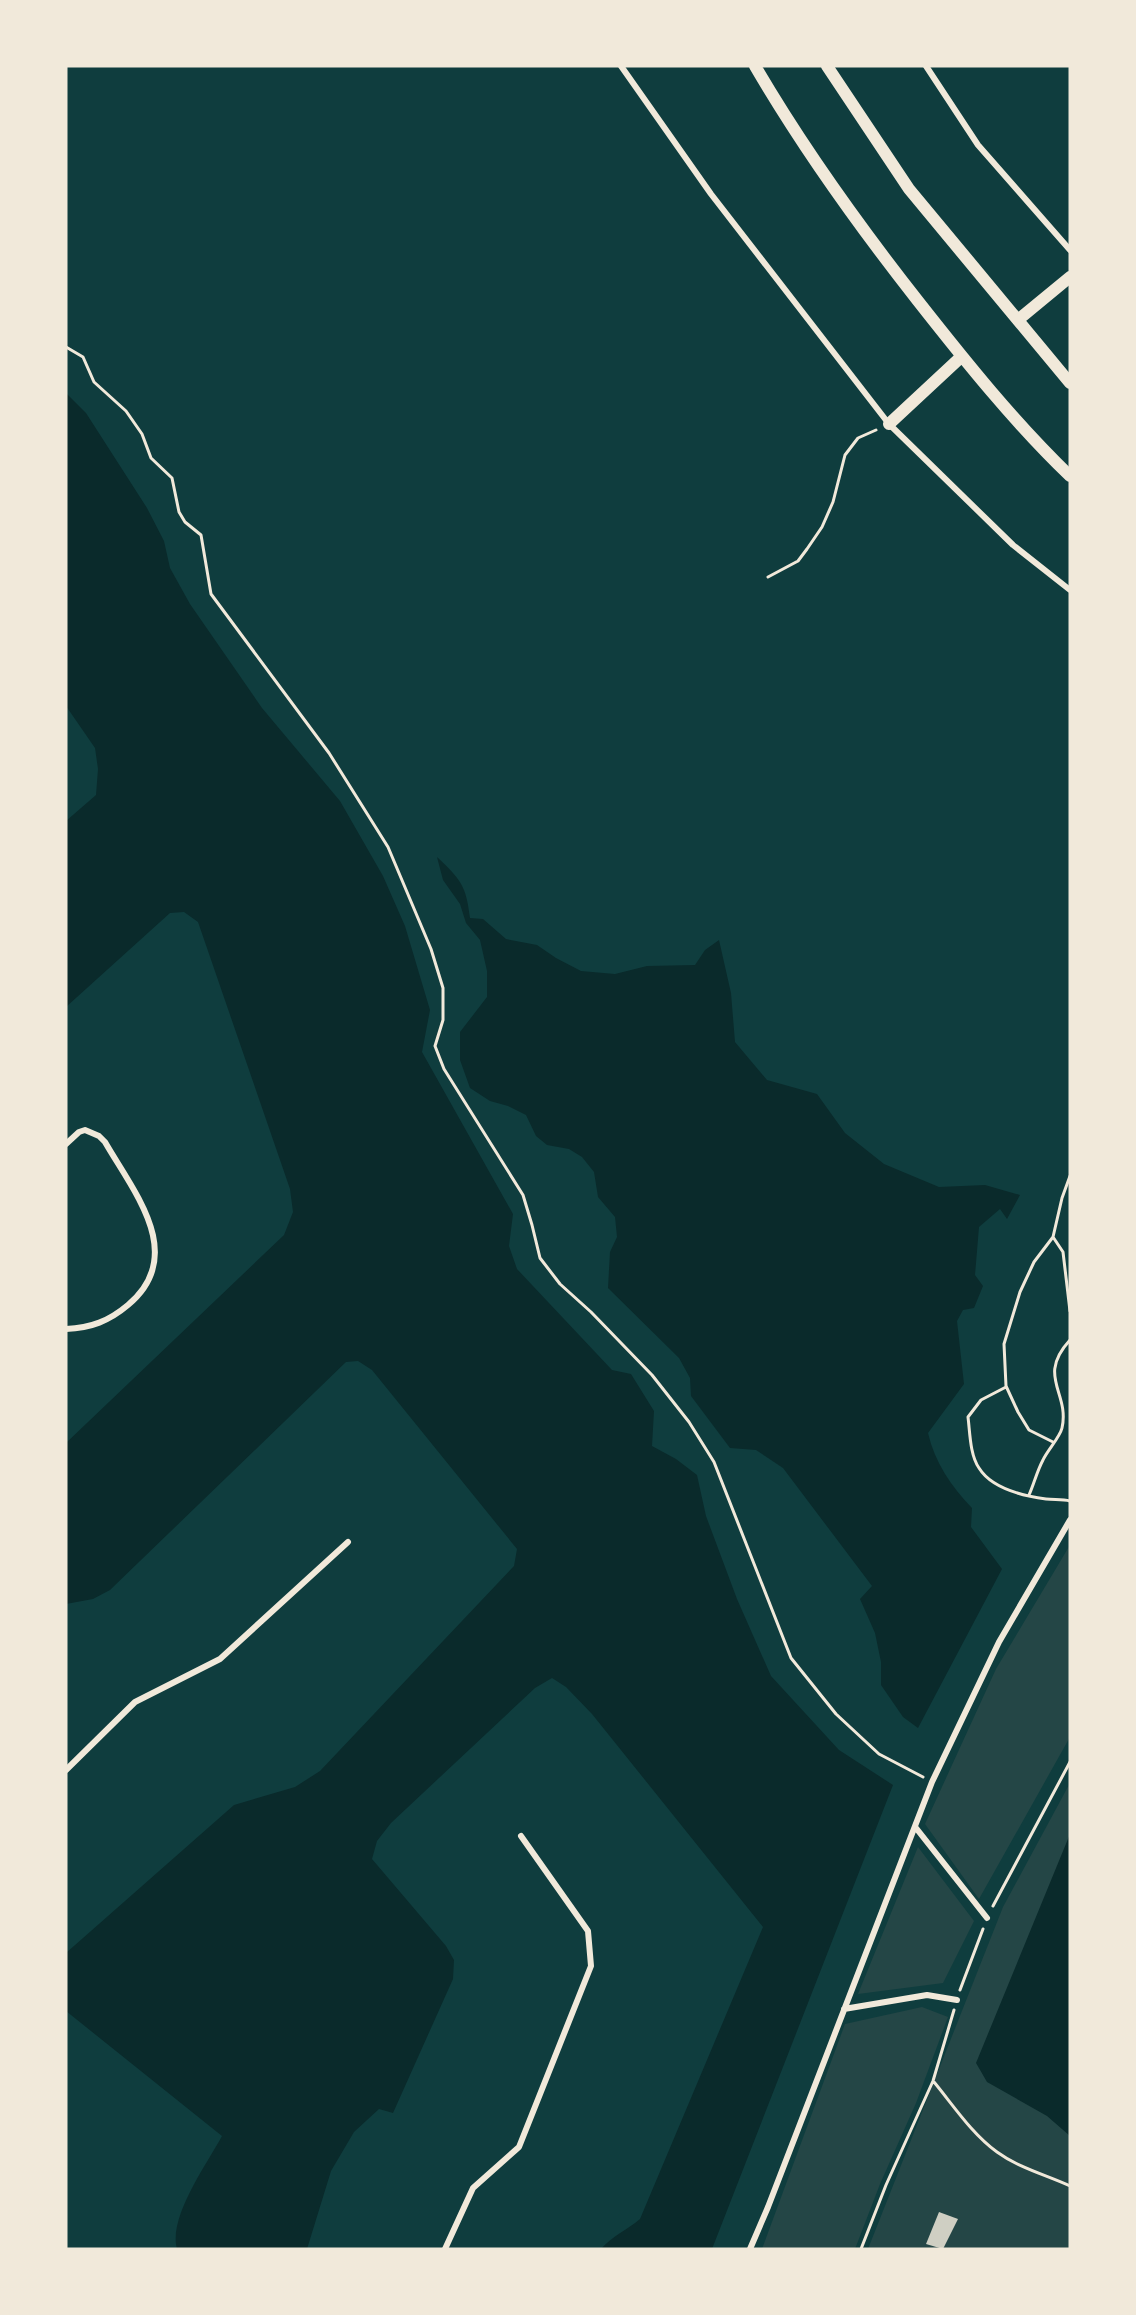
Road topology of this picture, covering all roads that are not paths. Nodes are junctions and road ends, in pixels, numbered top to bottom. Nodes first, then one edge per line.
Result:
1 (621, 66) edge
2 (755, 66) edge
3 (827, 66) edge
4 (926, 66) edge
5 (1070, 250) edge
6 (1070, 277) edge
7 (1018, 320) junction
8 (961, 357) junction
9 (1070, 383) edge
10 (889, 424) junction
11 (1070, 476) edge
12 (1070, 590) edge
13 (66, 1144) edge
14 (66, 1329) edge
15 (1070, 1520) edge
16 (348, 1542) dead end
17 (66, 1770) edge
18 (916, 1828) junction
19 (521, 1836) dead end
20 (987, 1918) dead end
21 (957, 2000) dead end
22 (844, 2009) junction
23 (445, 2249) edge
24 (750, 2249) edge

1 - 10 street
2 - 8 highway
3 - 7 highway
4 - 5 street
6 - 7 highway
7 - 9 highway
8 - 10 highway
8 - 11 highway
10 - 12 street
13 - 14 street
15 - 18 street
16 - 17 street
18 - 20 street
18 - 22 street
19 - 23 street
21 - 22 street
22 - 24 street

